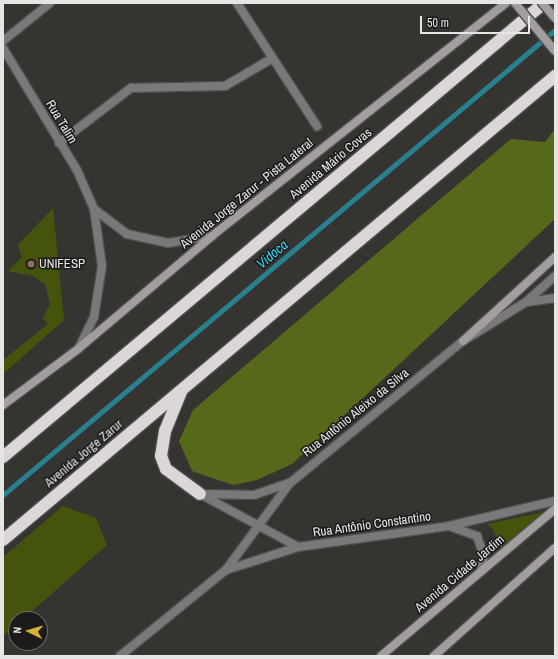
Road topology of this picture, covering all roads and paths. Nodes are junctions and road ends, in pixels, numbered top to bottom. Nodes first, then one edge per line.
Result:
1 (50, 3) edge
2 (236, 3) edge
3 (506, 3) edge
4 (515, 3) edge
5 (543, 3) edge
6 (555, 18) edge
7 (3, 41) edge
8 (3, 48) edge
9 (555, 51) edge
10 (271, 59) junction
11 (555, 76) edge
12 (317, 126) dead end
13 (59, 143) junction
14 (94, 209) junction
15 (212, 236) junction
16 (555, 257) edge
17 (555, 276) edge
18 (555, 298) edge
19 (526, 302) junction
20 (463, 341) junction
21 (78, 349) junction
22 (183, 389) junction
23 (3, 405) edge
24 (3, 457) edge
25 (290, 483) junction
26 (200, 494) junction
27 (555, 501) edge
28 (555, 509) edge
29 (258, 524) junction
30 (449, 526) junction
31 (3, 540) edge
32 (298, 547) junction
33 (555, 548) edge
34 (226, 570) junction
35 (481, 572) junction
36 (120, 656) edge
37 (381, 656) edge
38 (434, 656) edge

1 - 7 street
2 - 10 street
3 - 15 main road, Avenida Jorge Zarur - Pista Lateral
4 - 9 main road, bridge
5 - 6 main road, bridge
5 - 24 highway, Avenida Mário Covas
8 - 13 street, Rua Talim
10 - 12 street
10 - 13 street
11 - 22 highway
13 - 14 street, Rua Talim
14 - 15 street
14 - 21 street, Rua Talim
15 - 21 main road, Avenida Jorge Zarur - Pista Lateral
16 - 20 main road
17 - 19 street
18 - 19 street
19 - 20 street, Rua Antônio Aleixo da Silva
20 - 25 street, Rua Antônio Aleixo da Silva
21 - 23 main road, Avenida Jorge Zarur - Pista Lateral
22 - 26 highway
22 - 31 highway, Avenida Jorge Zarur
25 - 26 street
25 - 29 street, Rua Antônio Aleixo da Silva
26 - 29 street, Rua Antônio Constantino
27 - 30 street, Rua Antônio Constantino
28 - 35 main road, Avenida Cidade Jardim
29 - 32 street, Rua Antônio Constantino
29 - 34 street, Rua Antônio Aleixo da Silva
30 - 32 street, Rua Antônio Constantino
30 - 35 street, Rua Antônio Constantino
32 - 34 street, Rua Antônio Constantino
33 - 38 main road
34 - 36 street
35 - 37 main road, Avenida Cidade Jardim

